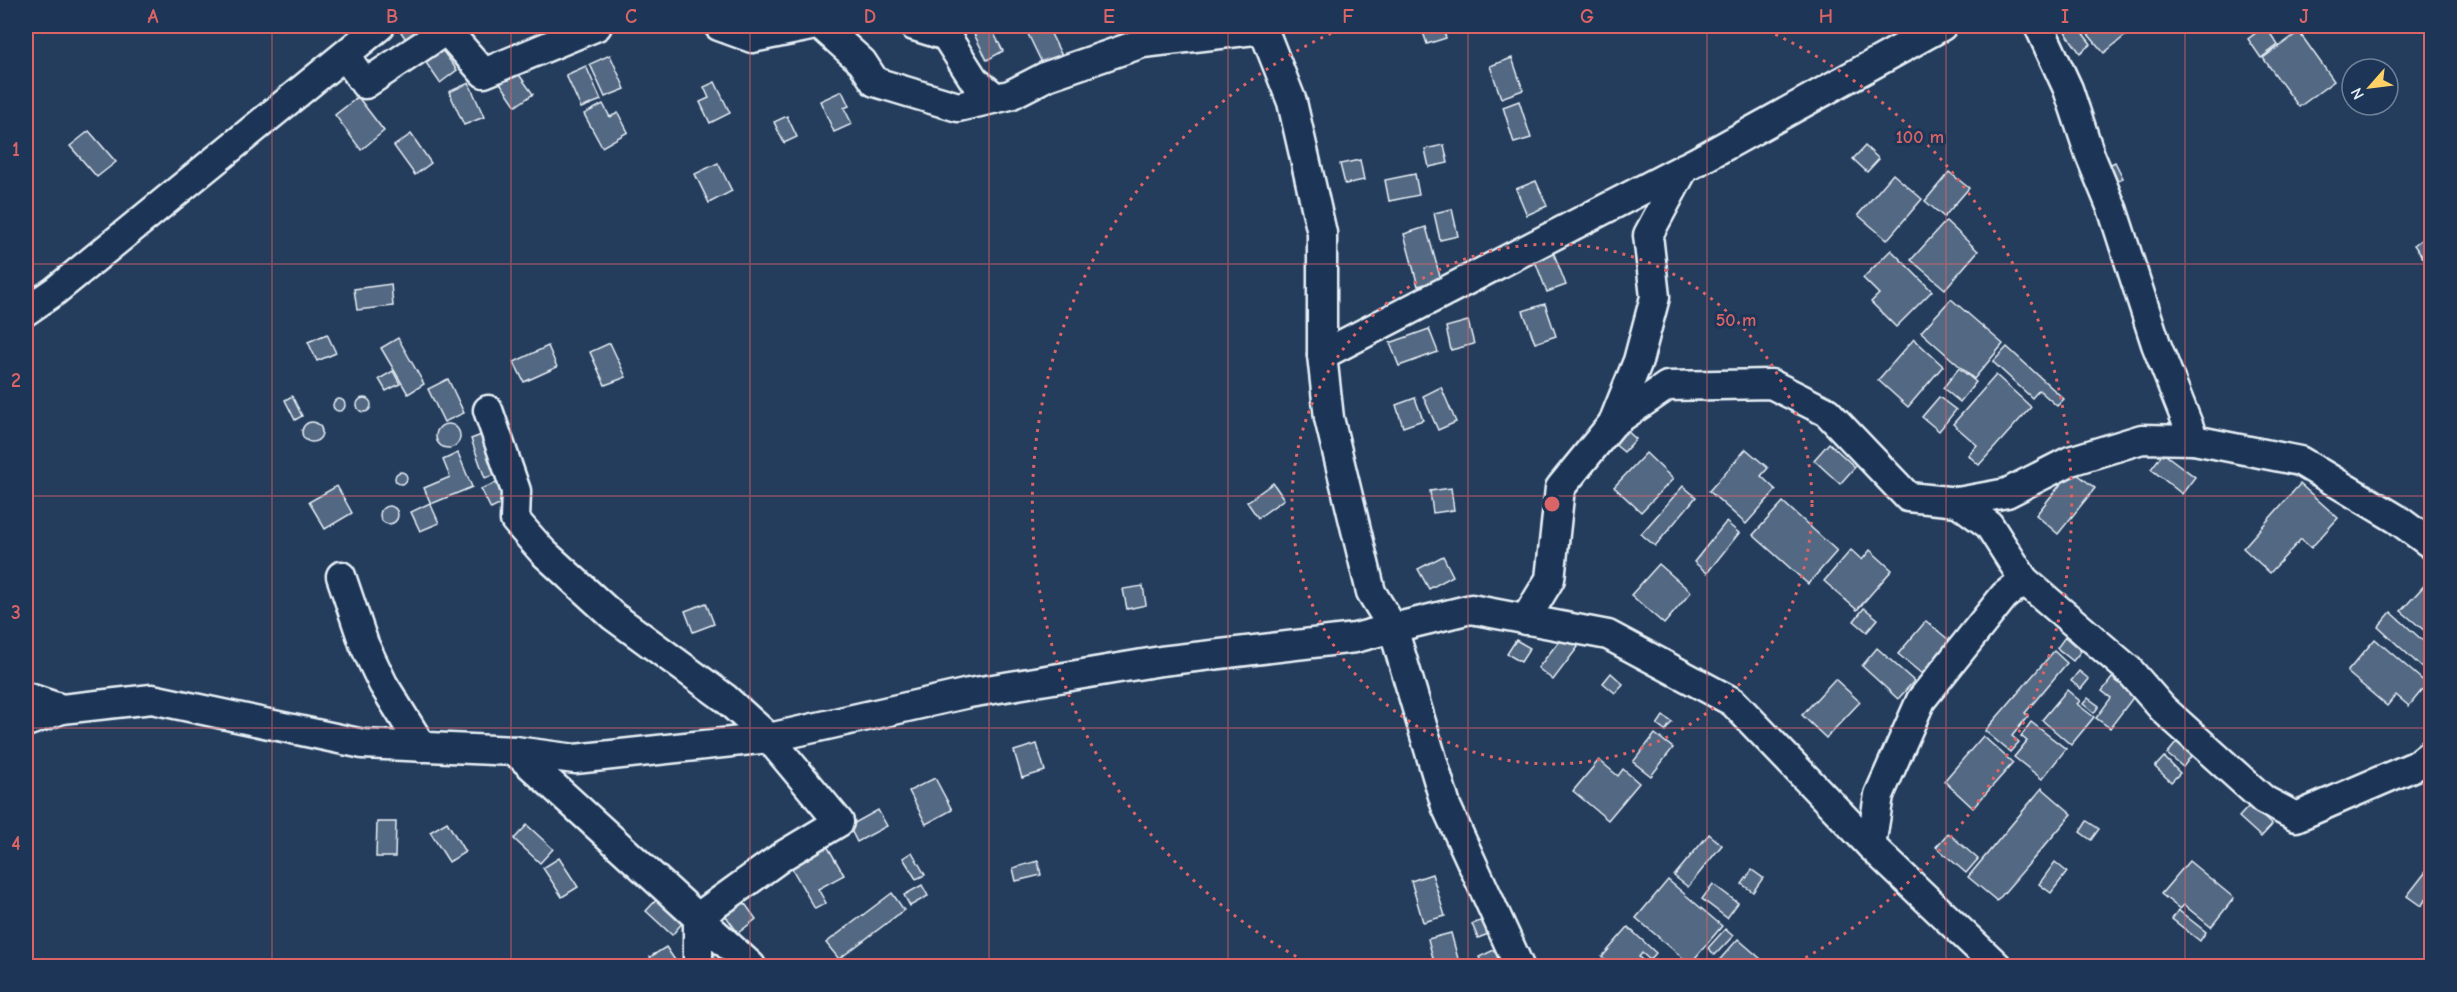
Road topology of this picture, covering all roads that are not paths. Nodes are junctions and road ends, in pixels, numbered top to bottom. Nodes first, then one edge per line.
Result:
1 (380, 26) edge
2 (597, 26) edge
3 (719, 26) edge
4 (811, 26) edge
5 (822, 26) edge
6 (914, 26) edge
7 (1942, 26) edge
8 (2039, 26) edge
9 (1263, 27) edge
10 (345, 55) junction
11 (996, 98) junction
12 (1684, 168) junction
13 (26, 311) edge
14 (1322, 355) junction
15 (488, 410) dead end
16 (1613, 423) junction
17 (2194, 440) junction
18 (2007, 493) junction
19 (1958, 502) junction
20 (1989, 525) junction
21 (2432, 545) edge
22 (341, 576) dead end
23 (2024, 580) junction
24 (1525, 620) junction
25 (1393, 628) junction
26 (26, 697) edge
27 (62, 709) junction
28 (26, 722) edge
29 (770, 738) junction
30 (422, 747) junction
31 (515, 751) junction
32 (2432, 753) edge
33 (1871, 846) junction
34 (698, 917) junction
35 (698, 966) edge
36 (751, 966) edge
37 (1519, 966) edge
38 (1997, 966) edge

1 - 10 street
2 - 10 street
3 - 4 street
5 - 11 street
6 - 11 street
7 - 12 street
8 - 17 street
9 - 11 street
9 - 14 street
10 - 13 street
12 - 14 street
12 - 16 street
14 - 25 street
15 - 29 street
16 - 19 street
16 - 24 street
17 - 18 street
17 - 21 street
18 - 19 street
18 - 20 street
19 - 20 street
20 - 23 street
22 - 30 street
23 - 32 street
23 - 33 street
24 - 25 street
24 - 33 street
25 - 29 street
25 - 37 street
26 - 27 street
27 - 28 street
27 - 30 street
29 - 31 street
29 - 34 street
30 - 31 street
31 - 34 street
33 - 38 street
34 - 35 street
34 - 36 street

